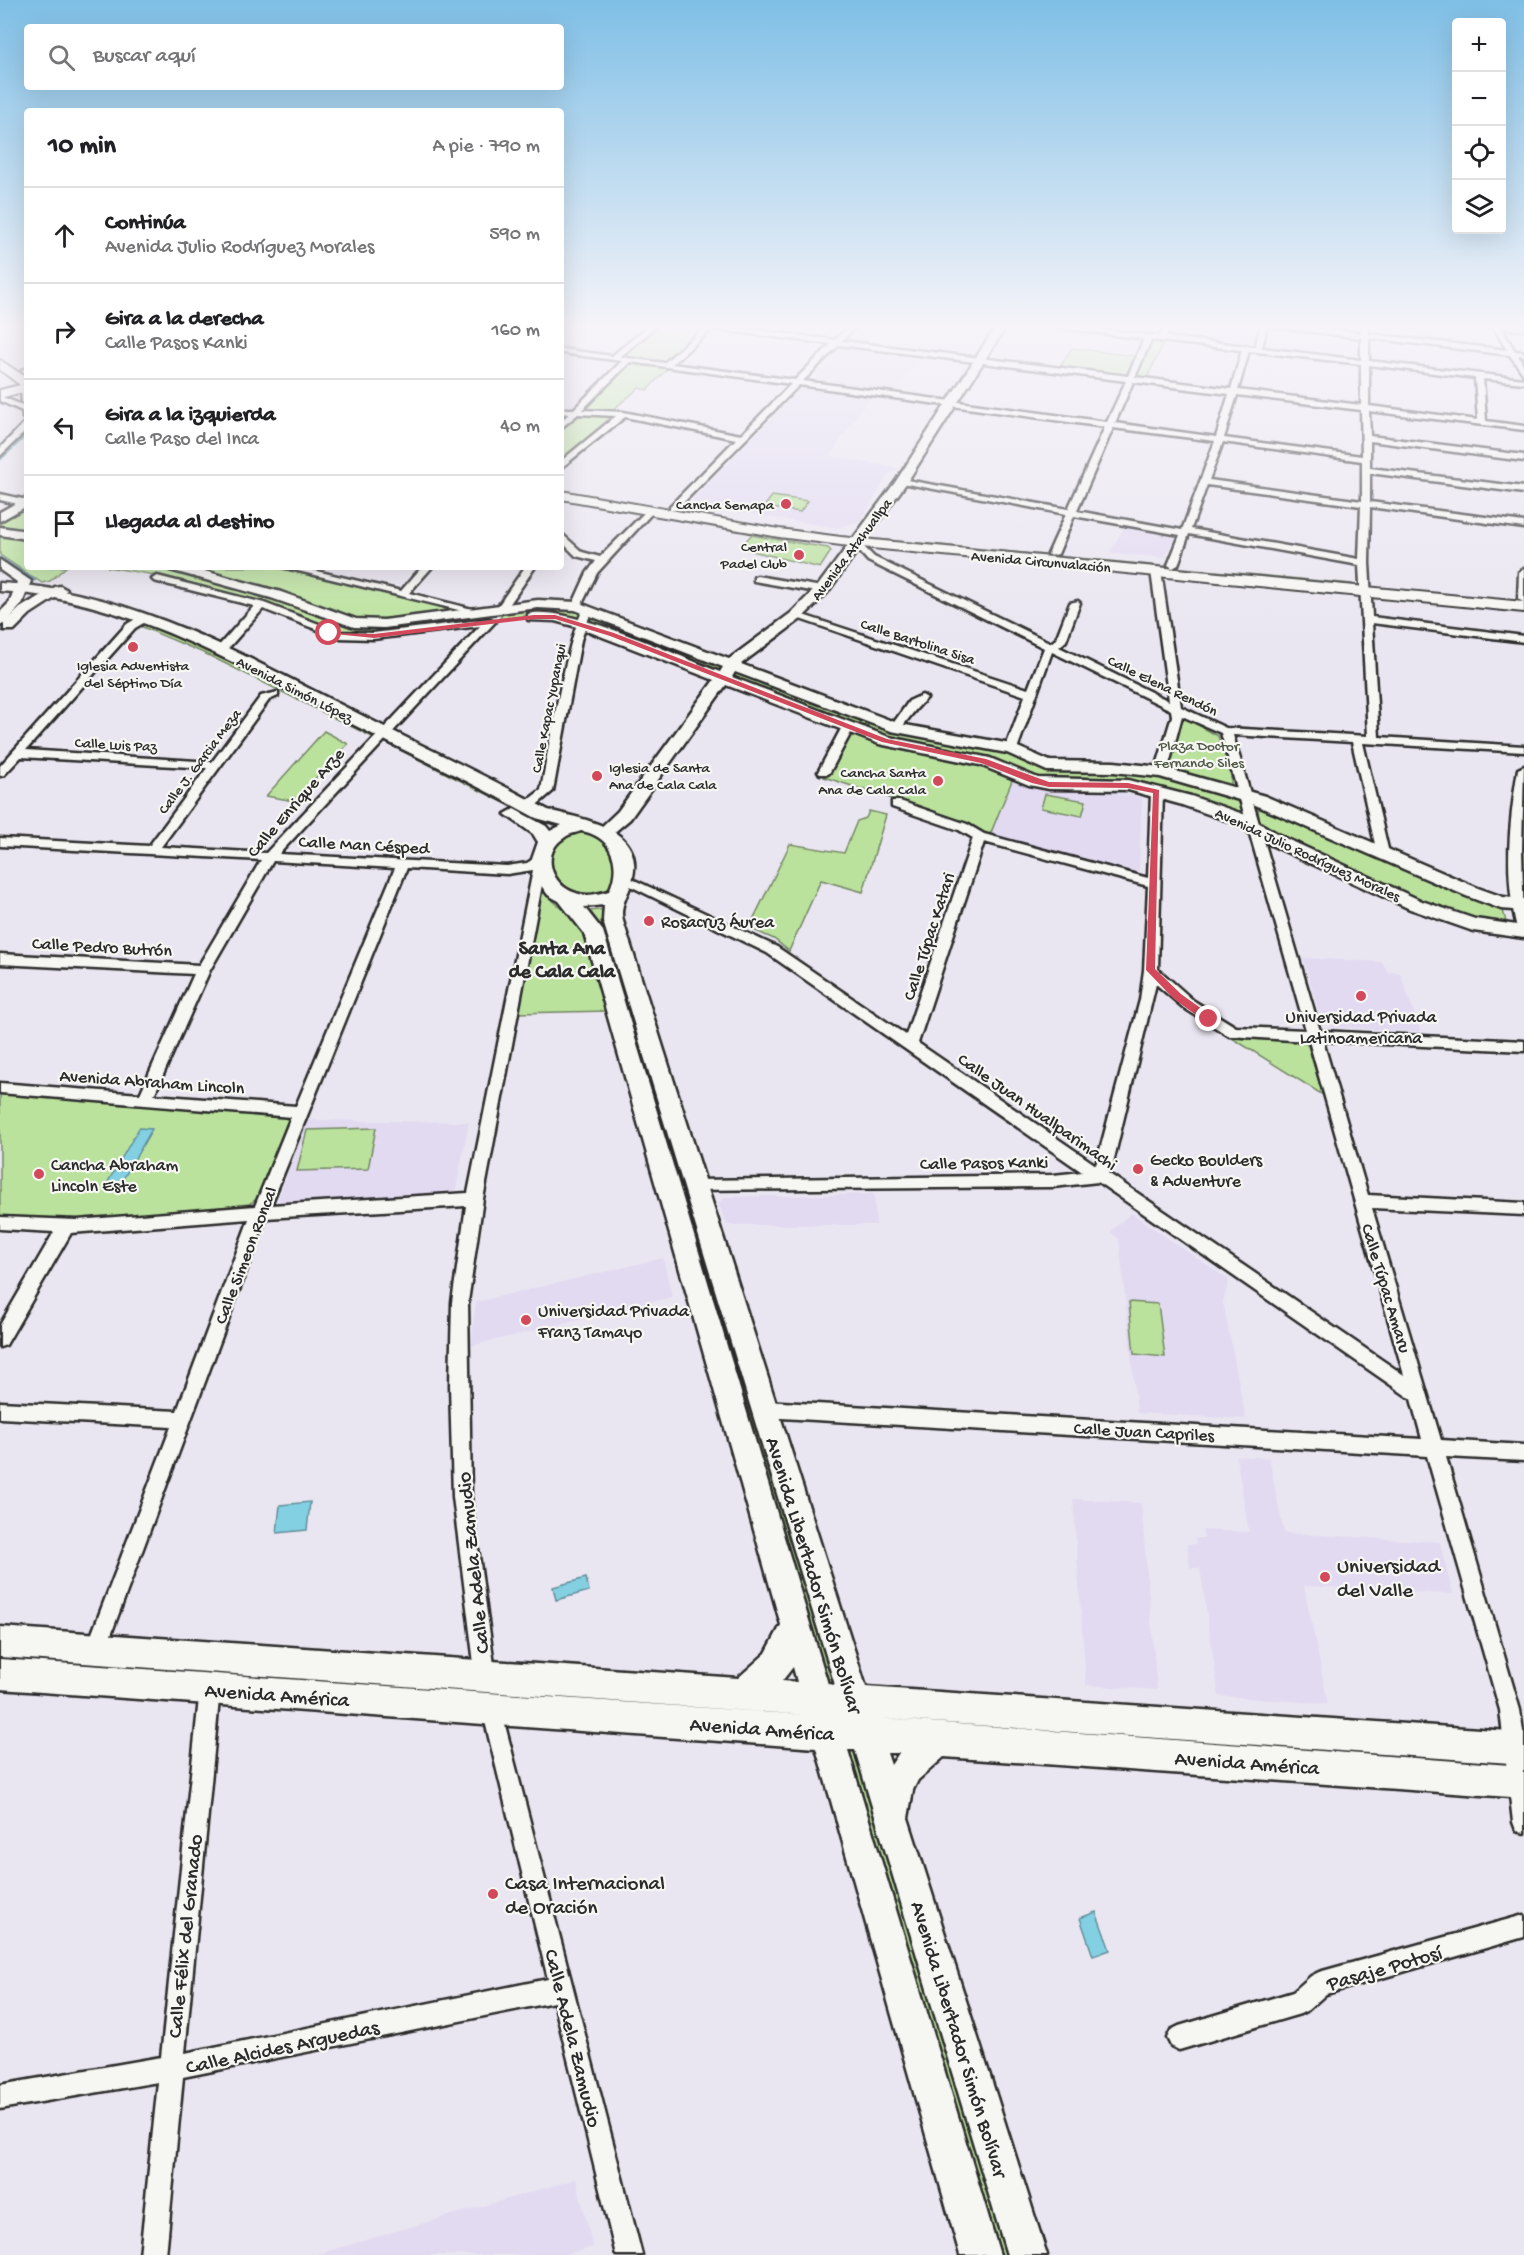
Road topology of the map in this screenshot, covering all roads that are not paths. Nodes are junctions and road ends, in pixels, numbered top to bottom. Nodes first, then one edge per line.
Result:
1 (22, 430) edge
2 (603, 430) edge
3 (704, 430) edge
4 (751, 430) edge
5 (935, 430) edge
6 (1108, 430) edge
7 (1141, 430) edge
8 (1222, 430) edge
9 (1365, 430) edge
10 (743, 438) junction
11 (1366, 438) junction
12 (1219, 441) junction
13 (20, 447) dead end
14 (0, 453) edge
15 (1524, 458) edge
16 (1365, 459) junction
17 (564, 463) edge
18 (0, 465) edge
19 (1365, 470) junction
20 (1204, 482) junction
21 (901, 483) junction
22 (564, 489) edge
23 (1524, 490) edge
24 (564, 496) edge
25 (0, 497) edge
26 (24, 502) edge
27 (24, 503) edge
28 (1366, 504) junction
29 (674, 508) junction
30 (649, 511) junction
31 (1071, 513) junction
32 (0, 517) edge
33 (1524, 525) edge
34 (0, 531) edge
35 (1186, 532) junction
36 (24, 535) edge
37 (564, 539) edge
38 (858, 539) junction
39 (1053, 554) junction
40 (602, 560) junction
41 (1364, 563) junction
42 (0, 564) edge
43 (1173, 564) junction
44 (186, 570) edge
45 (300, 570) edge
46 (424, 570) edge
47 (528, 570) edge
48 (1156, 571) junction
49 (1524, 572) edge
50 (157, 579) dead end
51 (758, 579) dead end
52 (1365, 586) junction
53 (0, 587) edge
54 (22, 591) junction
55 (822, 591) junction
56 (53, 594) junction
57 (403, 594) junction
58 (0, 595) edge
59 (1524, 602) edge
60 (1075, 603) dead end
61 (261, 605) junction
62 (582, 607) junction
63 (501, 609) junction
64 (796, 616) junction
65 (484, 617) junction
66 (1366, 619) junction
67 (0, 621) edge
68 (137, 622) junction
69 (582, 624) junction
70 (0, 636) edge
71 (1524, 639) edge
72 (1053, 646) junction
73 (220, 651) junction
74 (727, 672) junction
75 (274, 694) junction
76 (1031, 694) junction
77 (921, 698) dead end
78 (1175, 708) junction
79 (848, 727) junction
80 (896, 728) junction
81 (1226, 731) junction
82 (378, 739) junction
83 (1357, 739) junction
84 (1374, 740) junction
85 (1011, 749) junction
86 (1524, 749) edge
87 (17, 753) junction
88 (213, 765) junction
89 (1524, 769) edge
90 (824, 772) dead end
91 (1161, 772) junction
92 (0, 773) edge
93 (1156, 792) junction
94 (1245, 796) junction
95 (896, 804) dead end
96 (528, 806) junction
97 (580, 825) junction
98 (1254, 828) junction
99 (605, 831) junction
100 (980, 837) junction
101 (0, 842) edge
102 (152, 851) junction
103 (543, 853) junction
104 (1383, 853) junction
105 (268, 856) junction
106 (402, 865) junction
107 (1155, 884) junction
108 (620, 888) junction
109 (568, 900) junction
110 (1521, 905) edge
111 (1524, 930) edge
112 (0, 959) edge
113 (202, 970) junction
114 (1151, 970) junction
115 (1178, 996) junction
116 (1147, 1000) junction
117 (1312, 1036) junction
118 (910, 1046) junction
119 (1524, 1046) edge
120 (0, 1088) edge
121 (144, 1100) junction
122 (301, 1112) junction
123 (1098, 1176) junction
124 (695, 1186) junction
125 (475, 1199) junction
126 (1361, 1201) junction
127 (1524, 1209) edge
128 (260, 1212) junction
129 (0, 1223) edge
130 (66, 1227) junction
131 (0, 1340) edge
132 (1419, 1395) junction
133 (764, 1409) junction
134 (0, 1410) edge
135 (183, 1419) junction
136 (1435, 1448) junction
137 (1524, 1453) edge
138 (796, 1625) junction
139 (0, 1642) edge
140 (96, 1649) junction
141 (0, 1674) edge
142 (485, 1675) junction
143 (210, 1689) junction
144 (744, 1692) junction
145 (817, 1697) junction
146 (854, 1700) junction
147 (491, 1708) junction
148 (826, 1732) junction
149 (866, 1735) junction
150 (945, 1740) junction
151 (1520, 1748) edge
152 (1522, 1782) edge
153 (892, 1822) junction
154 (1524, 1822) edge
155 (1524, 1926) edge
156 (563, 1988) junction
157 (1179, 2038) dead end
158 (170, 2068) junction
159 (0, 2097) edge
160 (153, 2255) edge
161 (629, 2255) edge
162 (980, 2255) edge
163 (1027, 2255) edge

1 - 14 street
2 - 17 street
3 - 10 street
4 - 10 street
5 - 21 main road, Avenida Atahuallpa
6 - 31 street
7 - 12 street
8 - 12 street
9 - 11 street
10 - 29 street
11 - 15 street
11 - 16 street
12 - 16 street
12 - 20 street
13 - 18 street
16 - 19 street
19 - 23 street
19 - 28 street
20 - 28 street
20 - 35 street
21 - 31 street
21 - 38 main road, Avenida Atahuallpa
22 - 29 highway, Avenida Circunvalación
24 - 30 highway, Avenida Circunvalación
25 - 26 street
27 - 32 main road
28 - 33 street
28 - 41 street
29 - 38 highway, Avenida Circunvalación
30 - 38 highway, Avenida Circunvalación
30 - 40 street, Calle Kapac Yupanqui
31 - 35 street
31 - 39 street
34 - 36 main road
35 - 41 street
35 - 43 street
37 - 40 street
38 - 39 highway, Avenida Circunvalación
38 - 48 highway, Avenida Circunvalación
38 - 55 main road, Avenida Atahuallpa
38 - 72 street, Calle Elena Rendón
39 - 43 highway, Avenida Circunvalación
40 - 62 street, Calle Kapac Yupanqui
41 - 52 street
42 - 54 main road
43 - 52 highway, Avenida Circunvalación
44 - 65 main road, Avenida Julio Rodríguez Morales
45 - 57 street
46 - 57 street
47 - 63 street, Calle Enrique Arze
48 - 52 highway, Avenida Circunvalación
48 - 78 street
49 - 59 street
50 - 61 street, Avenida Julio Rodríguez Morales
51 - 55 street
52 - 59 highway, Avenida Circunvalación
52 - 66 street
53 - 54 main road, Avenida Simón López
54 - 56 main road, Avenida Simón López
54 - 58 main road, Avenida Simón López
54 - 67 main road
55 - 64 main road, Avenida Atahuallpa
56 - 68 main road, Avenida Simón López
56 - 70 main road
57 - 65 street
60 - 72 street
61 - 65 street, Avenida Julio Rodríguez Morales
61 - 73 street
62 - 63 main road, Avenida Julio Rodríguez Morales
62 - 69 street, Calle Kapac Yupanqui
62 - 74 main road, Avenida Julio Rodríguez Morales
63 - 65 main road, Calle Enrique Arze
64 - 74 main road, Avenida Atahuallpa
64 - 76 street, Calle Bartolina Sisa
65 - 69 main road, Avenida Julio Rodríguez Morales
65 - 82 street, Calle Enrique Arze
66 - 71 street
66 - 84 street
68 - 73 main road, Avenida Simón López
68 - 75 main road, Avenida Simón López
68 - 87 street
69 - 74 main road, Avenida Julio Rodríguez Morales
69 - 96 street, Calle Kapac Yupanqui
72 - 76 street
72 - 78 street, Calle Elena Rendón
73 - 82 main road, Avenida Simón López
74 - 79 main road, Avenida Julio Rodríguez Morales
74 - 80 main road, Avenida Julio Rodríguez Morales
74 - 99 main road, Avenida Atahuallpa
75 - 82 main road, Avenida Simón López
75 - 88 street, Calle J. Garcia Meza
76 - 85 street
77 - 80 street
78 - 81 street, Calle Elena Rendón
78 - 91 street
79 - 90 street
79 - 93 main road, Avenida Julio Rodríguez Morales
80 - 85 main road, Avenida Julio Rodríguez Morales
81 - 83 street, Calle Elena Rendón
81 - 94 street, Calle Túpac Amaru
82 - 96 main road, Avenida Simón López
82 - 103 main road, Avenida Simón López
82 - 105 street, Calle Enrique Arze
83 - 84 street, Calle Elena Rendón
83 - 104 street
84 - 86 street, Calle Elena Rendón
85 - 91 main road, Avenida Julio Rodríguez Morales
87 - 88 street, Calle Luis Paz
87 - 92 street
88 - 102 street, Calle J. Garcia Meza
89 - 110 street
91 - 94 main road, Avenida Julio Rodríguez Morales
93 - 98 main road, Avenida Julio Rodríguez Morales
93 - 107 street
94 - 98 street, Calle Túpac Amaru
94 - 104 main road, Avenida Julio Rodríguez Morales
95 - 100 street
96 - 97 main road, Avenida Simón López
97 - 99 main road
97 - 103 main road
98 - 111 main road, Avenida Julio Rodríguez Morales
98 - 117 street, Calle Túpac Amaru
99 - 108 main road
100 - 107 street
100 - 118 street, Calle Túpac Katari
101 - 102 street, Calle Man Césped
102 - 105 street, Calle Man Césped
103 - 106 street, Calle Man Césped
103 - 109 main road
103 - 125 street, Calle Adela Zamudio
104 - 110 main road, Avenida Julio Rodríguez Morales
105 - 106 street, Calle Man Césped
105 - 113 street, Calle Enrique Arze
106 - 122 street, Calle Simeon Roncal
107 - 114 street
108 - 109 main road
108 - 118 street, Calle Juan Huallparimachi
108 - 124 main road, Avenida Libertador Simón Bolívar
109 - 138 main road, Avenida Libertador Simón Bolívar
110 - 111 street
112 - 113 street, Calle Pedro Butrón
113 - 121 street, Calle Enrique Arze
114 - 115 street
114 - 116 street
115 - 116 street
115 - 117 street
116 - 123 street
117 - 119 street
117 - 126 street, Calle Túpac Amaru
118 - 123 street, Calle Juan Huallparimachi
120 - 121 street, Avenida Abraham Lincoln
121 - 122 street, Avenida Abraham Lincoln
122 - 128 street, Calle Simeon Roncal
123 - 124 street, Calle Pasos Kanki
123 - 132 street, Calle Juan Huallparimachi
124 - 133 main road, Avenida Libertador Simón Bolívar
125 - 128 street
125 - 142 street, Calle Adela Zamudio
126 - 127 street
126 - 132 street, Calle Túpac Amaru
128 - 130 street
128 - 135 street, Calle Simeon Roncal
129 - 130 street
130 - 131 street
132 - 136 street, Calle Túpac Amaru
133 - 136 street, Calle Juan Capriles
133 - 146 main road, Avenida Libertador Simón Bolívar
134 - 135 street
135 - 140 street, Calle Simeon Roncal
136 - 137 street, Calle Juan Capriles
136 - 151 street, Calle Túpac Amaru
138 - 144 main road
138 - 145 main road, Avenida Libertador Simón Bolívar
139 - 140 main road, Avenida América
140 - 142 main road, Avenida América
141 - 143 main road, Avenida América
142 - 144 main road, Avenida América
142 - 147 street, Calle Adela Zamudio
143 - 147 main road, Avenida América
143 - 158 street, Calle Félix del Granado
144 - 145 main road, Avenida América
145 - 146 main road, Avenida América
145 - 148 main road, Avenida Libertador Simón Bolívar
146 - 149 main road, Avenida Libertador Simón Bolívar
146 - 151 main road, Avenida América
147 - 148 main road, Avenida América
147 - 156 street, Calle Adela Zamudio
148 - 149 main road, Avenida América
148 - 162 main road, Avenida Libertador Simón Bolívar
149 - 150 main road, Avenida América
149 - 153 main road, Avenida Libertador Simón Bolívar
150 - 152 main road, Avenida América
150 - 153 main road
151 - 152 street, Calle Túpac Amaru
152 - 154 street, Calle Túpac Amaru
153 - 163 main road, Avenida Libertador Simón Bolívar
155 - 157 street, Pasaje Potosí
156 - 158 street, Calle Alcides Arguedas
156 - 161 street, Calle Adela Zamudio
158 - 159 street, Calle Alcides Arguedas
158 - 160 street, Calle Félix del Granado

